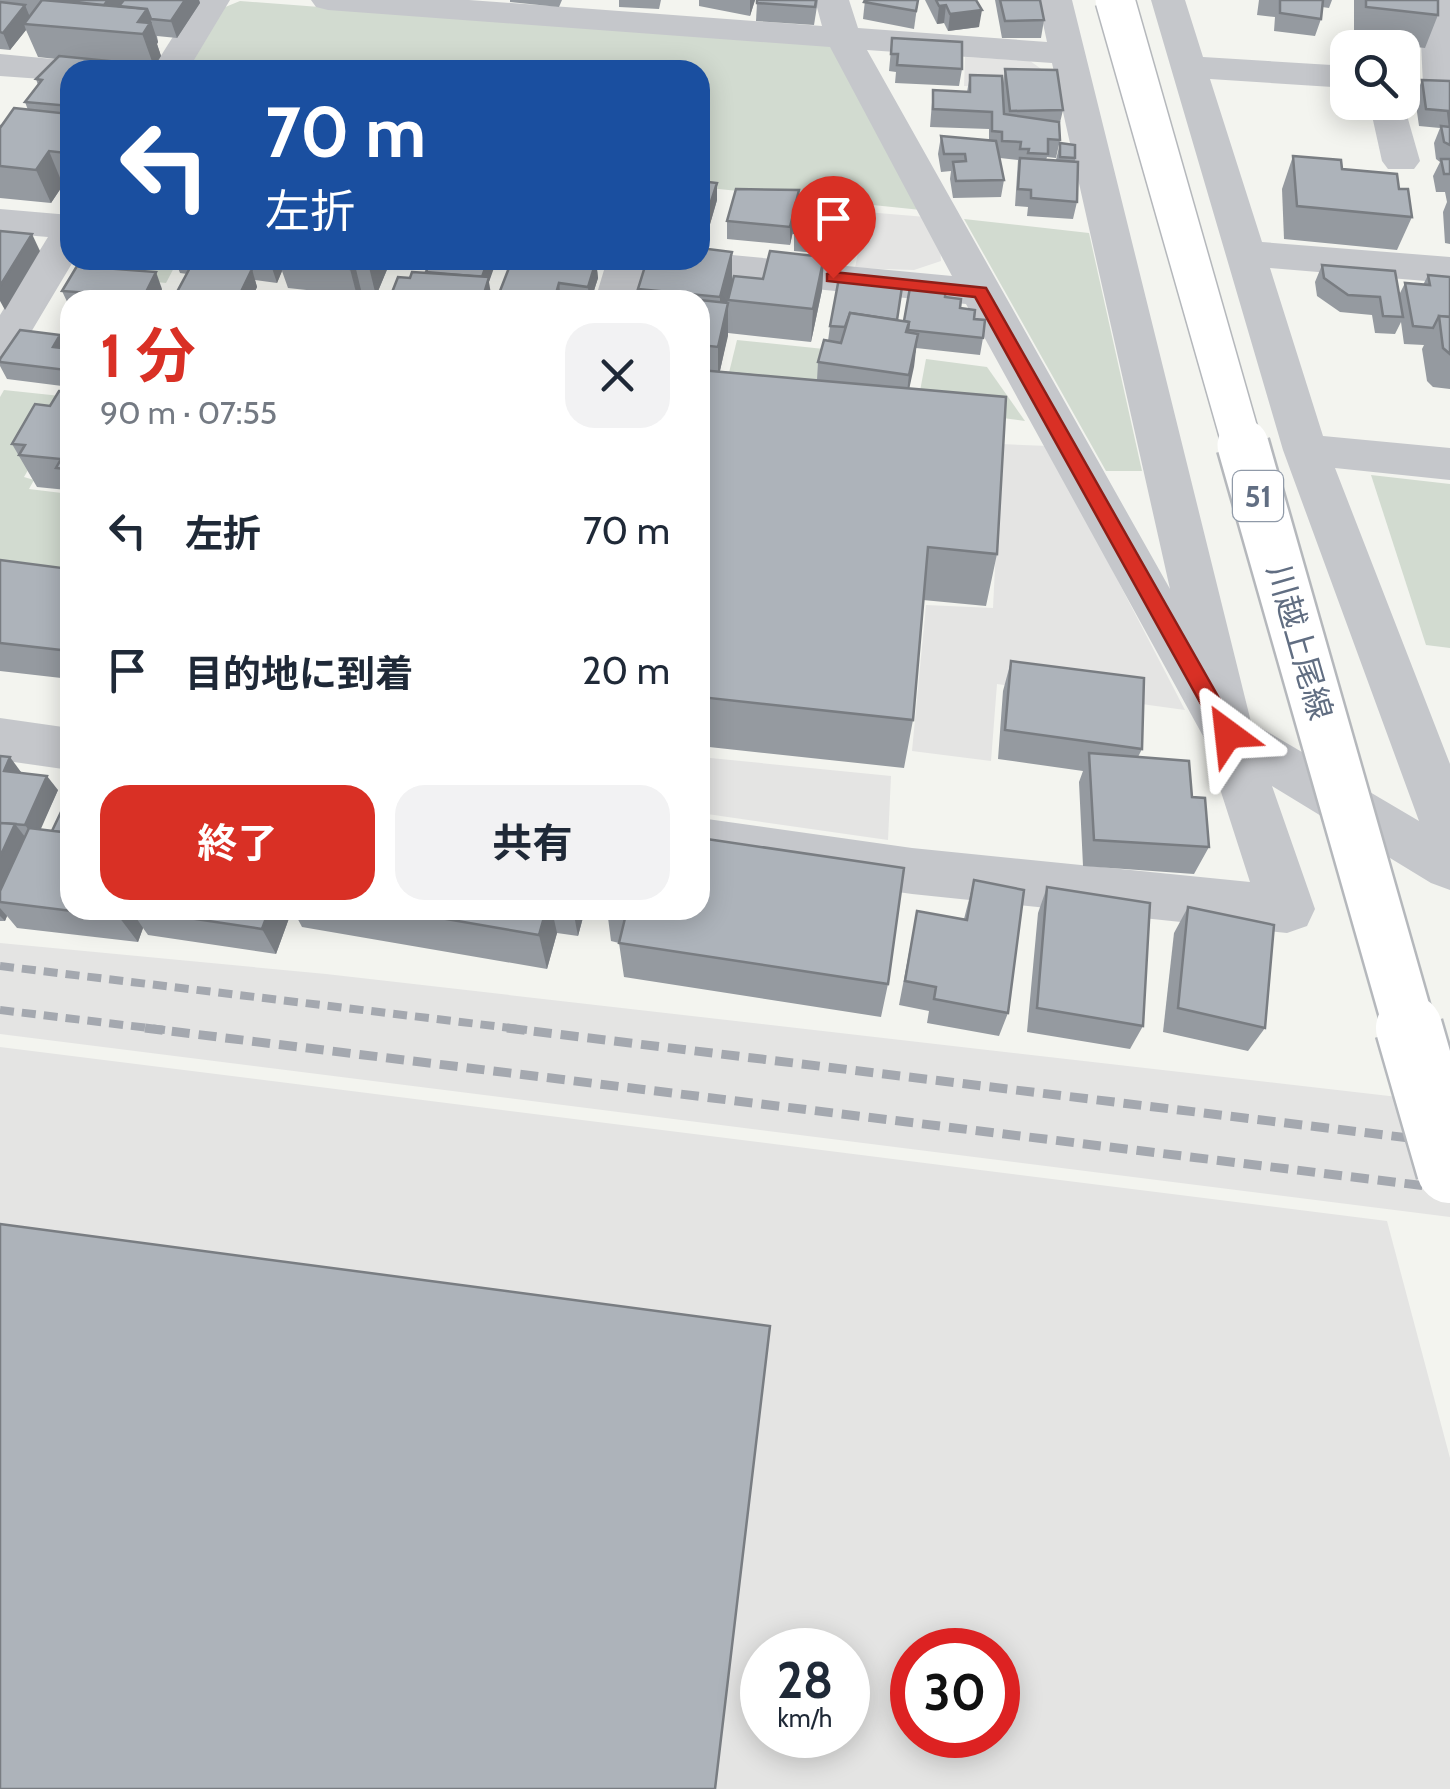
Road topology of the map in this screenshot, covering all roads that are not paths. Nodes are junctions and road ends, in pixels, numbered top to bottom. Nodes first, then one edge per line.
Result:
1 (213, 0) edge
2 (328, 0) edge
3 (832, 0) edge
4 (1055, 0) edge
5 (1116, 0) edge
6 (1168, 0) edge
7 (1436, 0) edge
8 (844, 40) junction
9 (1068, 54) junction
10 (176, 60) edge
11 (0, 65) edge
12 (1190, 67) junction
13 (60, 69) edge
14 (1330, 76) edge
15 (1420, 83) edge
16 (1446, 85) edge
17 (1391, 120) edge
18 (1401, 160) dead end
19 (0, 221) edge
20 (60, 230) edge
21 (60, 250) edge
22 (1246, 253) junction
23 (710, 266) edge
24 (1450, 270) edge
25 (980, 292) junction
26 (15, 336) edge
27 (1306, 450) junction
28 (1450, 464) edge
29 (1228, 734) junction
30 (0, 739) edge
31 (60, 748) edge
32 (1450, 832) edge
33 (710, 842) edge
34 (1450, 867) edge
35 (1450, 1170) edge

1 - 10 street
2 - 8 street
3 - 8 street
4 - 9 street
5 - 35 main road, 川越上尾線 / 51, bridge
6 - 12 street
7 - 16 street
8 - 9 street
8 - 25 street
9 - 29 street
11 - 13 street
12 - 14 street
12 - 22 street
15 - 16 street
17 - 18 street
19 - 20 street
21 - 26 street
22 - 24 street
22 - 27 street
23 - 25 street
25 - 29 street
27 - 28 street
27 - 32 street
29 - 33 street
29 - 34 street
30 - 31 street

